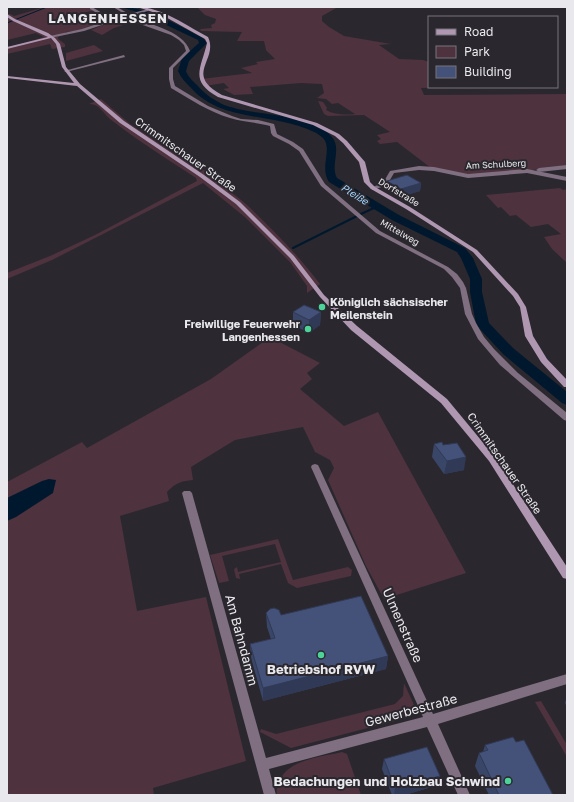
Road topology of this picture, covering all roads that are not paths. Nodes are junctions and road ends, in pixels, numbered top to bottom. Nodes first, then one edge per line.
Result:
1 (115, 7) edge
2 (139, 7) edge
3 (91, 8) edge
4 (145, 10) junction
5 (7, 12) edge
6 (127, 16) junction
7 (111, 20) junction
8 (51, 36) junction
9 (7, 48) edge
10 (124, 56) dead end
11 (66, 71) junction
12 (7, 77) edge
13 (78, 85) junction
14 (567, 167) edge
15 (532, 172) junction
16 (567, 179) edge
17 (373, 188) junction
18 (567, 385) edge
19 (567, 418) edge
20 (315, 468) dead end
21 (187, 493) dead end
22 (567, 575) edge
23 (567, 679) edge
24 (430, 720) junction
25 (262, 765) junction
26 (270, 795) edge
27 (464, 795) edge

1 - 6 street
2 - 4 street, Dorfstraße
3 - 7 street
4 - 6 street
4 - 17 street, Dorfstraße
5 - 8 street
6 - 7 street
6 - 19 street, Mittelweg
7 - 8 street
8 - 9 street
8 - 11 street, Crimmitschauer Straße
10 - 11 street
11 - 13 street, Crimmitschauer Straße
12 - 13 street
13 - 22 street, Crimmitschauer Straße
14 - 15 street, Am Schulberg
15 - 16 street, Am Schulberg
15 - 17 street, Am Schulberg
17 - 18 street, Dorfstraße
20 - 24 street, Ulmenstraße
21 - 25 street, Am Bahndamm
23 - 24 street, Gewerbestraße
24 - 25 street, Gewerbestraße
24 - 27 street, Ulmenstraße
25 - 26 street, Am Bahndamm

